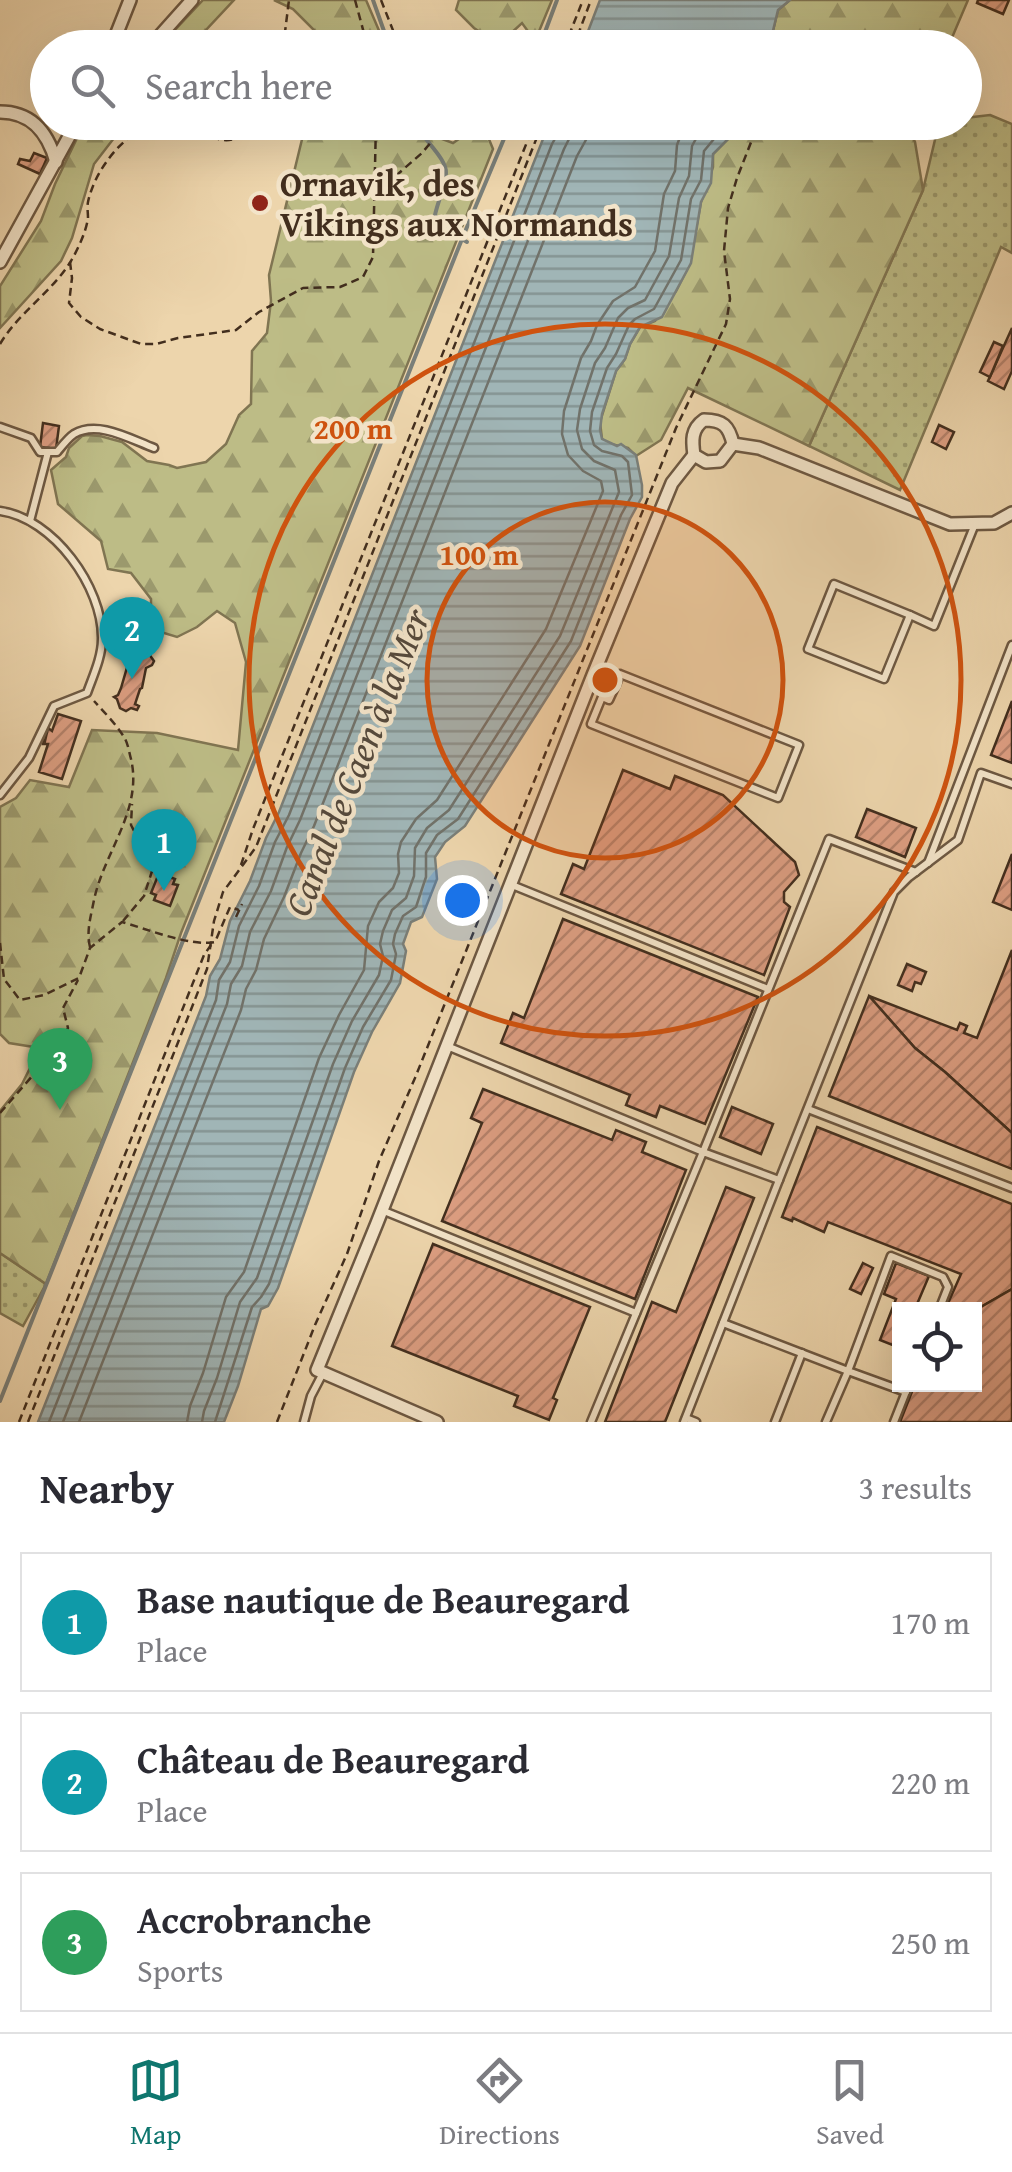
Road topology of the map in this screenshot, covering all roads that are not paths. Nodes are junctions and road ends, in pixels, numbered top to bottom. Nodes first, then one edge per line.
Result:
1 (130, 0) edge
2 (192, 0) edge
3 (119, 30) edge
4 (165, 30) edge
5 (0, 112) edge
6 (30, 120) edge
7 (48, 140) edge
8 (68, 140) edge
9 (56, 162) junction
10 (1, 258) edge
11 (0, 427) edge
12 (733, 444) junction
13 (154, 448) dead end
14 (48, 452) junction
15 (694, 455) junction
16 (0, 511) edge
17 (1012, 513) edge
18 (30, 521) junction
19 (975, 524) junction
20 (910, 615) junction
21 (1012, 645) edge
22 (593, 676) junction
23 (616, 685) junction
24 (1012, 784) edge
25 (0, 795) edge
26 (927, 864) junction
27 (916, 872) junction
28 (511, 884) junction
29 (768, 989) junction
30 (447, 1046) junction
31 (808, 1109) junction
32 (703, 1152) junction
33 (779, 1180) junction
34 (1012, 1188) edge
35 (382, 1210) junction
36 (942, 1302) edge
37 (636, 1314) junction
38 (723, 1323) junction
39 (802, 1354) junction
40 (848, 1371) junction
41 (323, 1373) junction
42 (892, 1384) edge
43 (905, 1392) edge
44 (685, 1420) edge
45 (304, 1422) edge
46 (437, 1422) edge
47 (591, 1422) edge
48 (696, 1422) edge
49 (775, 1422) edge
50 (826, 1422) edge
51 (894, 1422) edge

1 - 3 street
2 - 4 street
5 - 6 street
7 - 9 street
8 - 9 street
9 - 10 street
11 - 14 lane
12 - 15 street
12 - 15 street
12 - 19 street
13 - 14 lane
14 - 18 lane
15 - 22 street
16 - 18 lane
17 - 19 street
18 - 25 lane
19 - 20 lane
20 - 20 lane
21 - 26 lane
22 - 23 lane
22 - 28 street
23 - 23 lane
24 - 26 lane
26 - 27 lane
27 - 29 lane
27 - 31 lane
28 - 29 lane
28 - 30 street
29 - 32 lane
30 - 32 lane
30 - 35 street
31 - 33 lane
31 - 34 lane
32 - 33 lane
32 - 37 lane
33 - 38 lane
35 - 37 lane
35 - 41 street
36 - 40 lane
37 - 47 lane
38 - 39 lane
38 - 44 lane
39 - 40 lane
39 - 49 lane
40 - 42 lane
40 - 50 lane
41 - 45 lane
41 - 46 street
43 - 51 lane
44 - 48 lane

